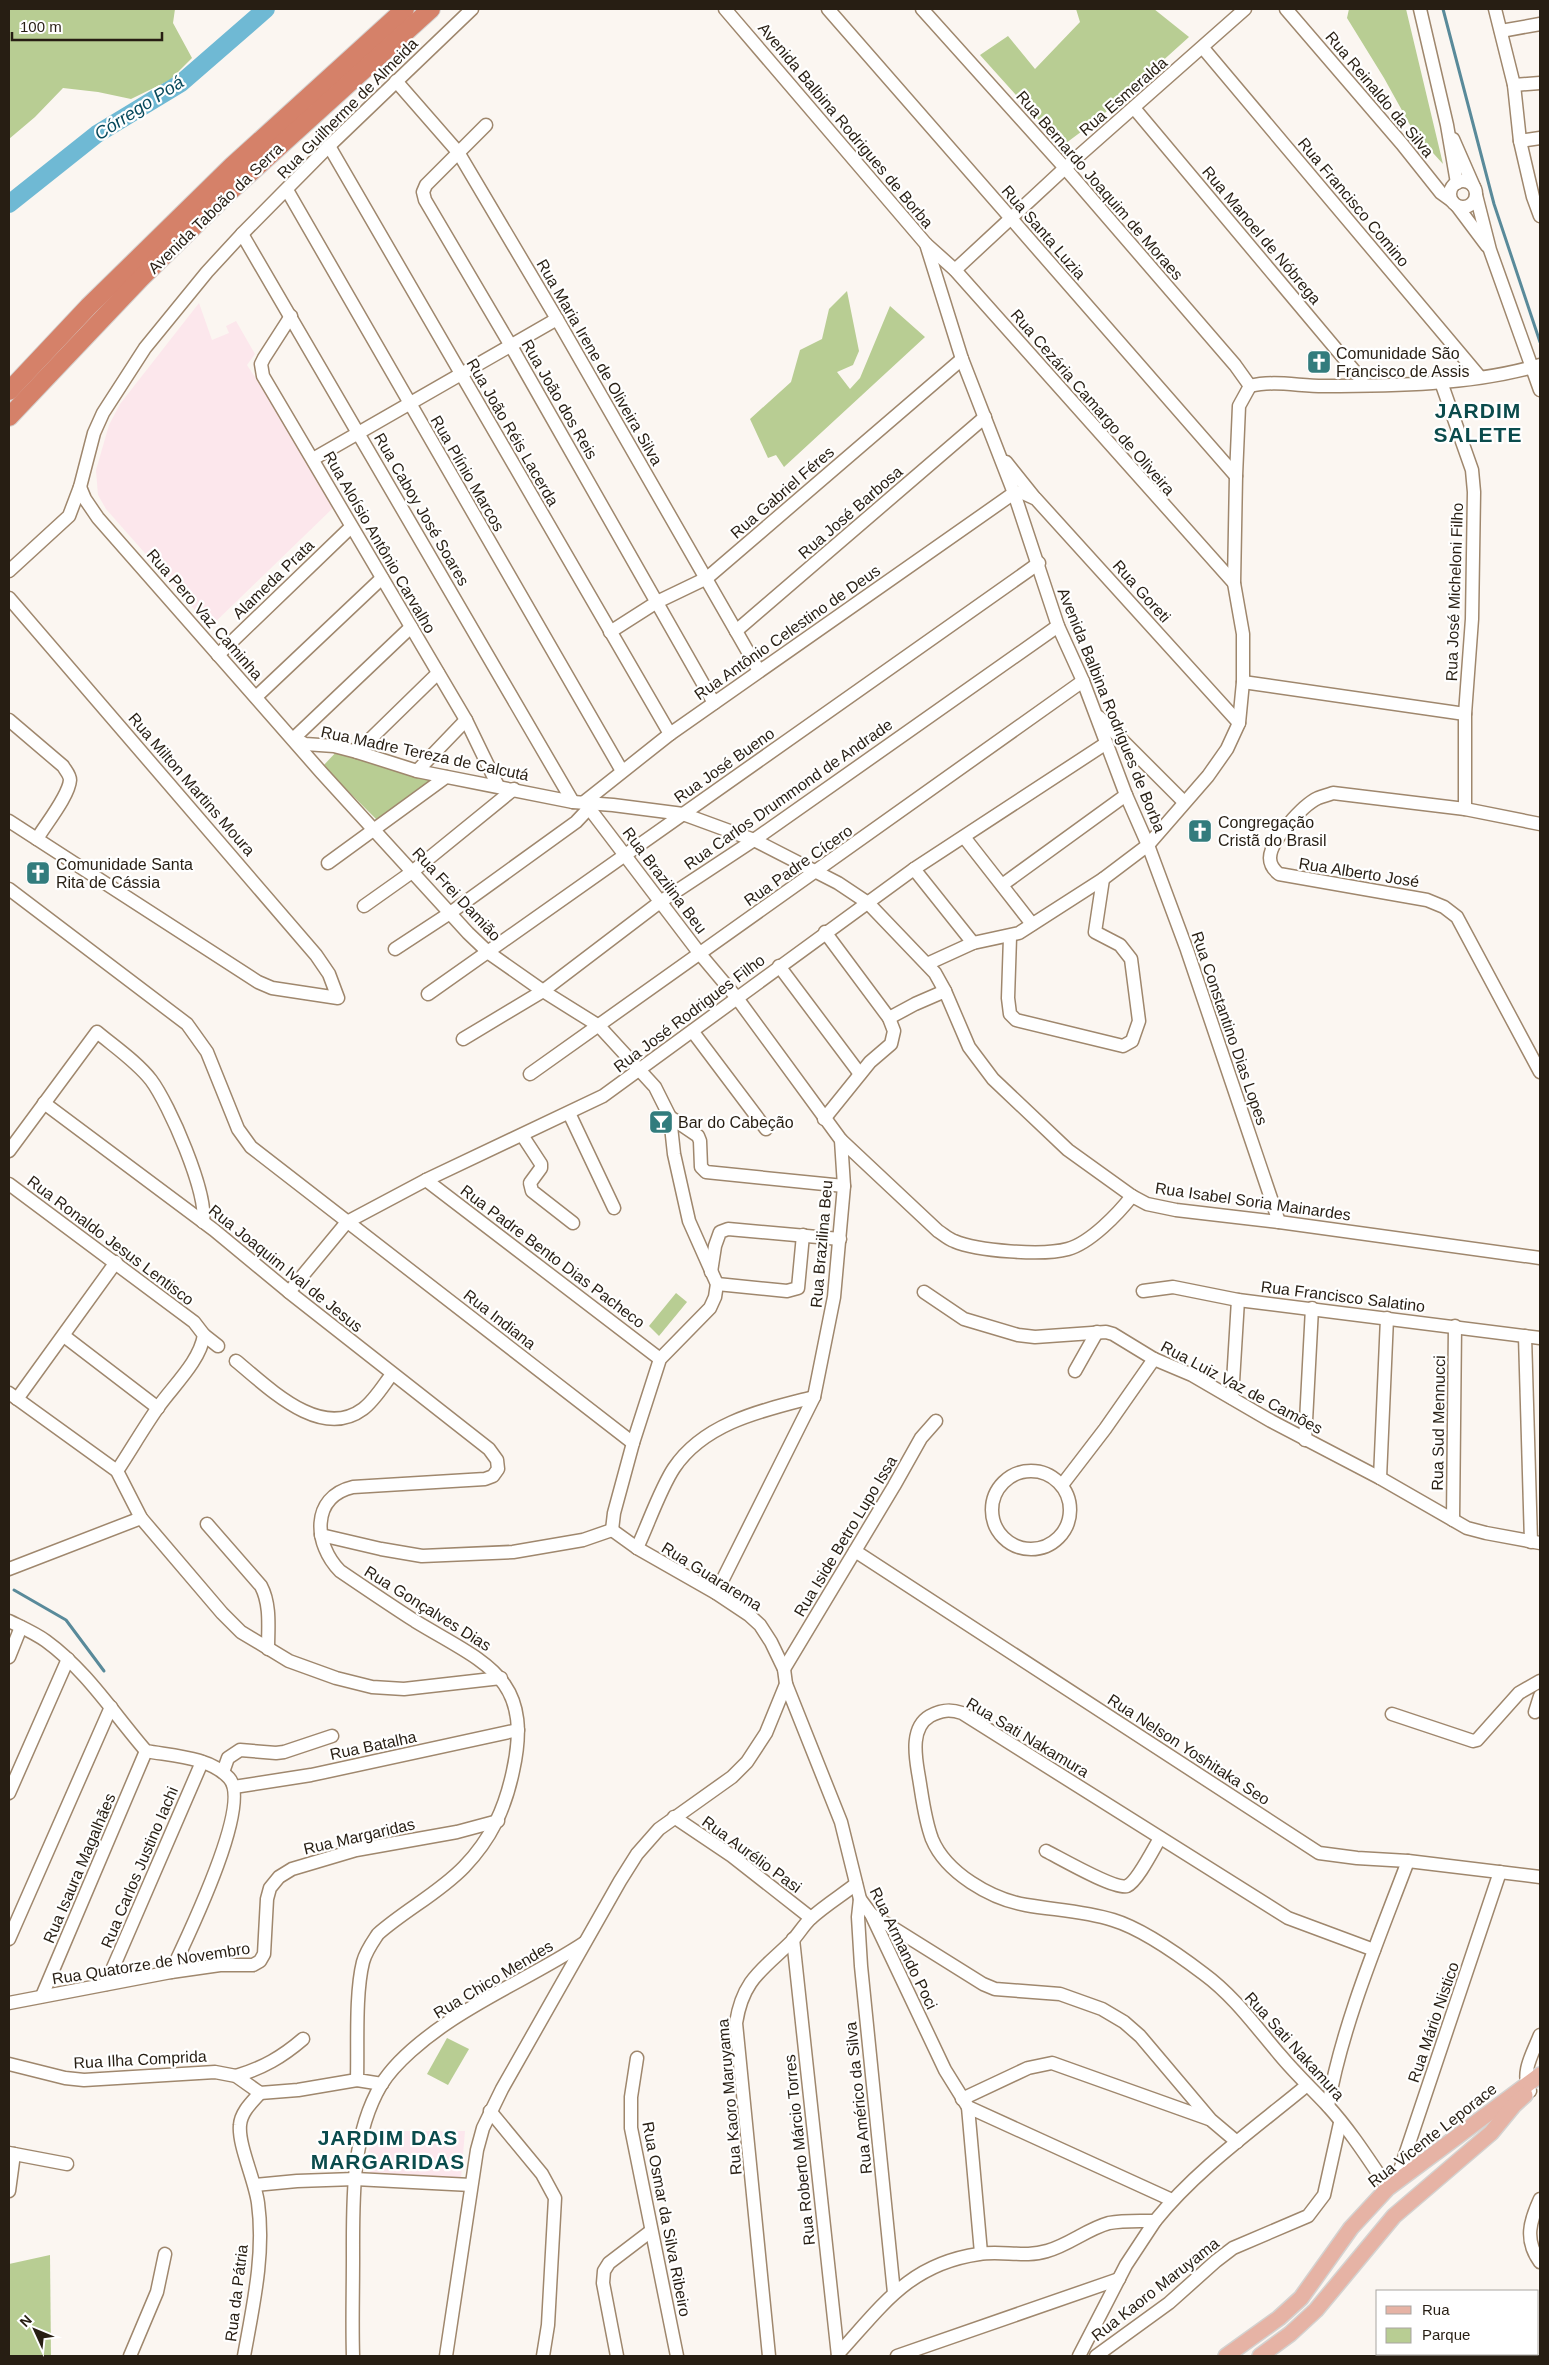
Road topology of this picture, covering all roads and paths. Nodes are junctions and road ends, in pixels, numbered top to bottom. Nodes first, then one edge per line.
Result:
1 (405, 9) edge
2 (431, 9) edge
3 (472, 9) edge
4 (725, 9) edge
5 (828, 9) edge
6 (922, 9) edge
7 (1245, 9) edge
8 (1286, 9) edge
9 (1420, 9) edge
10 (1495, 9) edge
11 (1540, 24) edge
12 (1501, 30) junction
13 (1203, 48) junction
14 (396, 81) junction
15 (1540, 83) edge
16 (1514, 85) junction
17 (1134, 108) junction
18 (486, 125) dead end
19 (1447, 125) junction
20 (1540, 138) edge
21 (1520, 141) junction
22 (329, 146) junction
23 (458, 152) junction
24 (1065, 168) junction
25 (1430, 178) junction
26 (1456, 184) junction
27 (287, 190) junction
28 (1475, 191) junction
29 (1537, 196) edge
30 (1455, 203) junction
31 (1540, 216) edge
32 (1010, 219) junction
33 (242, 234) junction
34 (926, 244) junction
35 (1490, 250) junction
36 (955, 270) junction
37 (291, 316) junction
38 (557, 318) junction
39 (511, 346) junction
40 (962, 359) junction
41 (1536, 366) edge
42 (461, 374) junction
43 (1480, 377) junction
44 (11, 382) edge
45 (1441, 382) junction
46 (1363, 384) junction
47 (1250, 386) junction
48 (1540, 390) edge
49 (410, 404) junction
50 (9, 417) edge
51 (985, 417) junction
52 (359, 432) junction
53 (999, 453) junction
54 (313, 458) junction
55 (1236, 476) junction
56 (80, 487) junction
57 (1014, 493) junction
58 (1036, 499) junction
59 (92, 510) junction
60 (69, 516) junction
61 (351, 527) junction
62 (1039, 563) junction
63 (9, 571) edge
64 (382, 578) junction
65 (707, 578) junction
66 (1234, 583) junction
67 (9, 598) edge
68 (657, 602) junction
69 (1058, 626) junction
70 (411, 627) junction
71 (736, 631) junction
72 (610, 632) junction
73 (218, 655) junction
74 (759, 671) junction
75 (438, 673) junction
76 (1083, 681) junction
77 (1243, 682) junction
78 (256, 697) junction
79 (714, 703) junction
80 (1095, 714) junction
81 (1465, 714) junction
82 (9, 720) edge
83 (466, 720) junction
84 (1239, 723) junction
85 (670, 734) junction
86 (294, 738) junction
87 (1106, 744) junction
88 (358, 752) junction
89 (416, 771) junction
90 (622, 771) junction
91 (446, 777) junction
92 (498, 786) junction
93 (514, 789) junction
94 (1126, 795) junction
95 (1184, 802) junction
96 (585, 804) junction
97 (1464, 809) junction
98 (683, 814) junction
99 (9, 821) edge
100 (1540, 824) edge
101 (374, 829) junction
102 (964, 837) junction
103 (37, 839) junction
104 (754, 840) junction
105 (1148, 845) junction
106 (624, 854) junction
107 (328, 863) dead end
108 (914, 869) junction
109 (412, 872) junction
110 (816, 872) junction
111 (1103, 880) junction
112 (1002, 885) junction
113 (9, 889) edge
114 (660, 902) junction
115 (868, 903) junction
116 (364, 906) dead end
117 (450, 913) junction
118 (1032, 924) junction
119 (826, 932) junction
120 (1010, 936) junction
121 (973, 943) junction
122 (395, 949) dead end
123 (488, 953) junction
124 (700, 954) junction
125 (927, 964) junction
126 (779, 966) junction
127 (543, 991) junction
128 (945, 991) junction
129 (428, 994) dead end
130 (736, 998) junction
131 (889, 1018) junction
132 (599, 1026) junction
133 (693, 1032) junction
134 (463, 1039) dead end
135 (640, 1069) junction
136 (1540, 1072) edge
137 (530, 1074) dead end
138 (860, 1074) junction
139 (44, 1103) junction
140 (569, 1112) junction
141 (670, 1117) junction
142 (824, 1119) junction
143 (766, 1129) dead end
144 (522, 1135) junction
145 (841, 1140) junction
146 (9, 1151) edge
147 (426, 1180) junction
148 (9, 1184) edge
149 (844, 1186) junction
150 (1132, 1196) junction
151 (614, 1208) dead end
152 (203, 1222) junction
153 (347, 1222) junction
154 (1279, 1222) junction
155 (573, 1223) dead end
156 (803, 1236) junction
157 (840, 1239) junction
158 (1540, 1258) edge
159 (116, 1262) junction
160 (714, 1278) junction
161 (1143, 1291) dead end
162 (289, 1292) junction
163 (924, 1292) dead end
164 (1238, 1300) junction
165 (1312, 1308) junction
166 (1387, 1318) junction
167 (1455, 1326) junction
168 (1097, 1332) junction
169 (204, 1335) junction
170 (64, 1336) junction
171 (1525, 1336) junction
172 (1540, 1338) edge
173 (218, 1346) dead end
174 (660, 1359) junction
175 (1154, 1359) junction
176 (236, 1361) dead end
177 (1075, 1371) dead end
178 (392, 1374) junction
179 (13, 1396) edge
180 (814, 1397) junction
181 (1232, 1398) junction
182 (158, 1408) junction
183 (936, 1421) dead end
184 (1306, 1440) junction
185 (633, 1442) junction
186 (498, 1468) joint
187 (117, 1471) junction
188 (1380, 1478) junction
189 (1062, 1485) junction
190 (141, 1518) junction
191 (1453, 1520) junction
192 (207, 1524) dead end
193 (612, 1530) junction
194 (321, 1535) junction
195 (1536, 1542) edge
196 (636, 1548) junction
197 (855, 1551) junction
198 (9, 1569) edge
199 (716, 1593) junction
200 (9, 1621) edge
201 (20, 1627) junction
202 (268, 1649) junction
203 (9, 1657) edge
204 (68, 1659) junction
205 (784, 1669) junction
206 (501, 1678) junction
207 (1540, 1681) edge
208 (786, 1684) junction
209 (1540, 1696) edge
210 (111, 1707) junction
211 (1535, 1712) dead end
212 (1392, 1714) dead end
213 (518, 1730) junction
214 (332, 1736) dead end
215 (146, 1751) junction
216 (202, 1762) junction
217 (223, 1772) junction
218 (234, 1787) junction
219 (9, 1793) edge
220 (674, 1817) junction
221 (498, 1821) junction
222 (1160, 1838) junction
223 (1046, 1851) dead end
224 (1408, 1861) junction
225 (1500, 1872) junction
226 (1540, 1877) edge
227 (856, 1884) junction
228 (860, 1899) junction
229 (871, 1914) junction
230 (811, 1918) junction
231 (9, 1939) edge
232 (793, 1940) junction
233 (586, 1941) junction
234 (1374, 1950) junction
235 (264, 1954) joint
236 (171, 1972) junction
237 (106, 1984) junction
238 (42, 1996) junction
239 (9, 2003) edge
240 (1540, 2035) edge
241 (302, 2039) dead end
242 (637, 2058) dead end
243 (9, 2064) edge
244 (1540, 2075) edge
245 (236, 2076) junction
246 (357, 2080) junction
247 (382, 2084) junction
248 (1306, 2086) junction
249 (1532, 2086) edge
250 (1187, 2091) junction
251 (260, 2093) junction
252 (965, 2103) junction
253 (1328, 2106) junction
254 (1180, 2108) junction
255 (490, 2111) junction
256 (1481, 2118) junction
257 (1211, 2120) junction
258 (1340, 2123) junction
259 (1491, 2133) junction
260 (1237, 2142) junction
261 (12, 2154) edge
262 (66, 2164) dead end
263 (355, 2179) junction
264 (255, 2185) junction
265 (471, 2185) junction
266 (1392, 2185) junction
267 (9, 2191) edge
268 (1540, 2199) edge
269 (1172, 2200) junction
270 (1155, 2221) junction
271 (651, 2230) junction
272 (165, 2254) dead end
273 (980, 2254) junction
274 (1540, 2262) edge
275 (1119, 2279) junction
276 (894, 2293) junction
277 (838, 2355) edge
278 (130, 2356) edge
279 (244, 2356) edge
280 (353, 2356) edge
281 (446, 2356) edge
282 (543, 2356) edge
283 (617, 2356) edge
284 (678, 2356) edge
285 (770, 2356) edge
286 (897, 2356) edge
287 (1079, 2356) edge
288 (1096, 2356) edge
289 (1226, 2356) edge
290 (1260, 2356) edge

1 - 44 highway, Avenida Taboão da Serra
2 - 50 highway, Avenida Taboão da Serra
3 - 14 street, Rua Guilherme de Almeida
4 - 34 street, Avenida Balbina Rodrigues de Borba
5 - 32 street, Rua Santa Luzia
6 - 24 street, Rua Bernardo Joaquim de Moraes
7 - 13 street, Rua Esmeralda
8 - 25 street, Rua Reinaldo da Silva
9 - 19 street
10 - 12 street
11 - 12 street
12 - 16 street
13 - 17 street, Rua Esmeralda
13 - 43 street, Rua Francisco Comino
14 - 22 street, Rua Guilherme de Almeida
14 - 23 street, Rua Maria Irene de Oliveira Silva
15 - 16 street
16 - 21 street
17 - 24 street, Rua Esmeralda
17 - 46 street, Rua Manoel de Nóbrega
18 - 23 street, Rua João dos Reis
19 - 26 street
19 - 28 street
20 - 21 street
21 - 29 street
22 - 27 street, Rua Guilherme de Almeida
22 - 42 street, Rua João Réis Lacerda
23 - 38 street, Rua Maria Irene de Oliveira Silva
23 - 39 street, Rua João dos Reis
24 - 32 street, Rua Esmeralda
24 - 47 street, Rua Bernardo Joaquim de Moraes
25 - 26 street, Rua Reinaldo da Silva
25 - 30 street, Rua Reinaldo da Silva
26 - 28 street
26 - 30 street
27 - 33 street, Rua Guilherme de Almeida
27 - 49 street, Rua Plínio Marcos
28 - 30 street
28 - 35 street
29 - 31 street
30 - 35 street, Rua Reinaldo da Silva
32 - 36 street, Rua Esmeralda
32 - 55 street, Rua Santa Luzia
33 - 37 street, Rua Caboy José Soares
33 - 56 street, Rua Guilherme de Almeida
34 - 36 street, Rua Cezária Camargo de Oliveira
34 - 40 street, Avenida Balbina Rodrigues de Borba
35 - 41 street
36 - 66 street, Rua Cezária Camargo de Oliveira
37 - 52 street, Rua Caboy José Soares
37 - 54 street, Rua Aloísio Antônio Carvalho
38 - 39 street
38 - 65 street, Rua Maria Irene de Oliveira Silva
39 - 42 street
39 - 68 street, Rua João dos Reis
40 - 51 street, Avenida Balbina Rodrigues de Borba
40 - 65 street, Rua Gabriel Féres
41 - 43 street
41 - 48 street
42 - 49 street
42 - 72 street, Rua João Réis Lacerda
43 - 45 street
45 - 46 street
45 - 81 street, Rua José Micheloni Filho
46 - 47 street
47 - 55 street, Avenida Balbina Rodrigues de Borba
49 - 52 street
49 - 90 street, Rua Plínio Marcos
51 - 53 street, Avenida Balbina Rodrigues de Borba
51 - 71 street, Rua José Barbosa
52 - 54 street
52 - 96 street, Rua Caboy José Soares
53 - 57 street, Avenida Balbina Rodrigues de Borba
53 - 58 street, Rua Goreti
54 - 61 street, Rua Aloísio Antônio Carvalho
55 - 66 street, Avenida Balbina Rodrigues de Borba
56 - 59 street
56 - 60 street, Rua Guilherme de Almeida
57 - 58 street
57 - 62 street, Avenida Balbina Rodrigues de Borba
57 - 74 street, Rua Antônio Celestino de Deus
58 - 84 street, Rua Goreti
59 - 60 street
59 - 73 street, Rua Pero Vaz Caminha
60 - 63 street
61 - 64 street, Rua Aloísio Antônio Carvalho
61 - 73 street, Alameda Prata
62 - 69 street, Avenida Balbina Rodrigues de Borba
62 - 98 street, Rua José Bueno
64 - 70 street, Rua Aloísio Antônio Carvalho
64 - 78 street
65 - 68 street, Rua Gabriel Féres
65 - 71 street, Rua Maria Irene de Oliveira Silva
66 - 77 street, Avenida Balbina Rodrigues de Borba
67 - 103 street, Rua Milton Martins Moura
68 - 72 street, Rua Gabriel Féres
68 - 79 street, Rua João dos Reis
69 - 76 street, Avenida Balbina Rodrigues de Borba
69 - 104 street, Rua Carlos Drummond de Andrade
70 - 75 street, Rua Aloísio Antônio Carvalho
70 - 86 street
71 - 74 street, Rua Maria Irene de Oliveira Silva
72 - 85 street, Rua João Réis Lacerda
73 - 78 street, Rua Pero Vaz Caminha
74 - 79 street, Rua Antônio Celestino de Deus
75 - 83 street, Rua Aloísio Antônio Carvalho
75 - 88 street
76 - 80 street, Avenida Balbina Rodrigues de Borba
76 - 110 street, Rua Padre Cícero
77 - 81 street
77 - 84 street, Avenida Balbina Rodrigues de Borba
78 - 86 street, Rua Pero Vaz Caminha
79 - 85 street, Rua Antônio Celestino de Deus
80 - 87 street, Avenida Balbina Rodrigues de Borba
80 - 95 street
81 - 97 street, Rua José Micheloni Filho
82 - 103 street
83 - 89 street
83 - 92 street, Rua Aloísio Antônio Carvalho
84 - 95 street, Avenida Balbina Rodrigues de Borba
85 - 90 street, Rua Antônio Celestino de Deus
86 - 88 street, Rua Madre Tereza de Calcutá
86 - 101 street, Rua Frei Damião
87 - 94 street, Avenida Balbina Rodrigues de Borba
87 - 102 street, Rua José Rodrigues Filho
88 - 89 street, Rua Madre Tereza de Calcutá
89 - 91 street, Rua Madre Tereza de Calcutá
90 - 96 street, Rua Antônio Celestino de Deus
91 - 92 street, Rua Madre Tereza de Calcutá
91 - 101 street
92 - 93 street, Rua Madre Tereza de Calcutá
93 - 96 street, Rua Madre Tereza de Calcutá
93 - 109 street
94 - 105 street, Avenida Balbina Rodrigues de Borba
94 - 112 street
95 - 105 street, Avenida Balbina Rodrigues de Borba
96 - 98 street, Rua Madre Tereza de Calcutá
96 - 106 street, Rua Brazilina Beu
96 - 117 street, Rua Antônio Celestino de Deus
97 - 100 street, Rua Alberto José
97 - 136 street, Rua Alberto José
98 - 104 street, Rua Madre Tereza de Calcutá
98 - 106 street, Rua José Bueno
99 - 103 street
101 - 107 street
101 - 109 street, Rua Frei Damião
102 - 108 street, Rua José Rodrigues Filho
102 - 112 street
104 - 110 street, Rua Isabel Soria Mainardes
104 - 114 street, Rua Carlos Drummond de Andrade
105 - 111 street
105 - 154 street, Rua Constantino Dias Lopes
106 - 114 street, Rua Brazilina Beu
106 - 123 street, Rua José Bueno
108 - 115 street, Rua José Rodrigues Filho
108 - 121 street
109 - 116 street
109 - 117 street, Rua Frei Damião
110 - 115 street, Rua Isabel Soria Mainardes
110 - 124 street, Rua Padre Cícero
111 - 118 street
111 - 120 street
112 - 118 street
113 - 153 street, Rua Indiana
114 - 124 street, Rua Brazilina Beu
114 - 127 street, Rua Carlos Drummond de Andrade
115 - 119 street, Rua José Rodrigues Filho
115 - 125 street, Rua Isabel Soria Mainardes
117 - 122 street, Rua Antônio Celestino de Deus
117 - 123 street, Rua Frei Damião
118 - 120 street
119 - 126 street, Rua José Rodrigues Filho
119 - 131 street
120 - 121 street
121 - 125 street
123 - 127 street, Rua Frei Damião
123 - 129 street, Rua José Bueno
124 - 130 street, Rua Brazilina Beu
124 - 132 street, Rua Padre Cícero
125 - 128 street, Rua Isabel Soria Mainardes
126 - 130 street, Rua José Rodrigues Filho
126 - 138 street
127 - 132 street, Rua Frei Damião
127 - 134 street, Rua Carlos Drummond de Andrade
128 - 131 street
128 - 150 street, Rua Isabel Soria Mainardes
130 - 133 street, Rua José Rodrigues Filho
130 - 142 street, Rua Brazilina Beu
131 - 138 street
132 - 135 street, Rua Frei Damião
132 - 137 street, Rua Padre Cícero
133 - 135 street, Rua José Rodrigues Filho
133 - 143 street
135 - 140 street, Rua José Rodrigues Filho
135 - 141 street, Rua Frei Damião
138 - 142 street
139 - 146 street
139 - 152 street, Rua Joaquim Ival de Jesus
139 - 152 street
140 - 144 street, Rua José Rodrigues Filho
140 - 151 street
141 - 149 street
141 - 160 street
142 - 145 street, Rua Brazilina Beu
144 - 147 street, Rua José Rodrigues Filho
144 - 155 street
145 - 149 street, Rua Brazilina Beu
145 - 150 street
147 - 153 street, Rua José Rodrigues Filho
147 - 174 street, Rua Padre Bento Dias Pacheco
148 - 159 street, Rua Ronaldo Jesus Lentisco
149 - 157 street, Rua Brazilina Beu
150 - 154 street, Rua Isabel Soria Mainardes
152 - 162 street, Rua Joaquim Ival de Jesus
153 - 162 street, Rua José Rodrigues Filho
153 - 185 street, Rua Indiana
154 - 158 street, Rua Isabel Soria Mainardes
156 - 157 street
156 - 160 street
156 - 160 street
157 - 180 street, Rua Brazilina Beu
159 - 169 street, Rua Ronaldo Jesus Lentisco
159 - 170 street
160 - 174 street
161 - 164 street, Rua Francisco Salatino
162 - 178 street, Rua Joaquim Ival de Jesus
163 - 168 street, Rua Luiz Vaz de Camões
164 - 165 street, Rua Francisco Salatino
164 - 181 street
165 - 166 street, Rua Francisco Salatino
165 - 184 street
166 - 167 street, Rua Francisco Salatino
166 - 188 street
167 - 171 street, Rua Francisco Salatino
167 - 191 street, Rua Sud Mennucci
168 - 175 street, Rua Luiz Vaz de Camões
168 - 177 street
169 - 173 street, Rua Ronaldo Jesus Lentisco
169 - 182 street
170 - 179 street
170 - 182 street
171 - 172 street, Rua Francisco Salatino
171 - 195 street
174 - 185 street
175 - 181 street, Rua Luiz Vaz de Camões
175 - 189 street
176 - 178 street
178 - 186 street, Rua Joaquim Ival de Jesus
179 - 187 street
180 - 196 street
180 - 199 street, Rua Brazilina Beu
181 - 184 street, Rua Luiz Vaz de Camões
182 - 187 street
183 - 197 street, Rua Iside Betro Lupo Issa
184 - 188 street, Rua Luiz Vaz de Camões
185 - 193 street
186 - 194 street, Rua Gonçalves Dias
187 - 190 street
188 - 191 street, Rua Luiz Vaz de Camões
189 - 189 street
190 - 198 street
190 - 202 street
191 - 195 street, Rua Luiz Vaz de Camões
192 - 202 street
193 - 194 street
193 - 196 street, Rua Guararema
194 - 206 street, Rua Gonçalves Dias
196 - 199 street, Rua Guararema
197 - 205 street, Rua Iside Betro Lupo Issa
197 - 224 street, Rua Nelson Yoshitaka Seo
199 - 205 street, Rua Guararema
200 - 201 street
201 - 203 street
201 - 204 street
202 - 206 street
204 - 210 street
204 - 219 street
205 - 208 street, Rua Guararema
206 - 213 street, Rua Gonçalves Dias
207 - 212 street
208 - 220 street, Rua Guararema
208 - 227 street, Rua Armando Poci
209 - 211 street
210 - 215 street
210 - 231 street
213 - 218 street, Rua Batalha
213 - 221 street, Rua Gonçalves Dias
214 - 217 street
215 - 216 street
215 - 238 street, Rua Isaura Magalhães
216 - 217 street
216 - 237 street, Rua Carlos Justino Iachi
217 - 218 street
218 - 236 street
220 - 230 street, Rua Aurélio Pasi
220 - 233 street, Rua Guararema
221 - 235 street, Rua Margaridas
221 - 246 street, Rua Gonçalves Dias
222 - 223 street
222 - 234 street, Rua Sati Nakamura
222 - 248 street, Rua Sati Nakamura
224 - 225 street, Rua Nelson Yoshitaka Seo
224 - 234 street
225 - 226 street, Rua Nelson Yoshitaka Seo
225 - 266 street, Rua Mário Nistico
227 - 228 street, Rua Armando Poci
227 - 230 street, Rua Kaoro Maruyama
228 - 229 street, Rua Armando Poci
228 - 276 street, Rua Américo da Silva
229 - 250 street
229 - 252 street, Rua Armando Poci
230 - 232 street, Rua Kaoro Maruyama
232 - 277 street, Rua Roberto Márcio Torres
232 - 285 street, Rua Kaoro Maruyama
233 - 247 street, Rua Chico Mendes
233 - 255 street, Rua Guararema
234 - 253 street
235 - 236 street, Rua Quatorze de Novembro
236 - 237 street, Rua Quatorze de Novembro
237 - 238 street, Rua Quatorze de Novembro
238 - 239 street, Rua Quatorze de Novembro
240 - 249 street
241 - 245 street
242 - 271 street, Rua Osmar da Silva Ribeiro
243 - 245 street, Rua Ilha Comprida
244 - 249 main road, Rua Vicente Leporace
245 - 251 street, Rua Ilha Comprida
246 - 247 street
246 - 251 street
247 - 263 street, Rua Chico Mendes
248 - 253 street, Rua Sati Nakamura
248 - 260 street
249 - 256 main road, Rua Vicente Leporace
249 - 259 main road
250 - 254 street
250 - 257 street
251 - 264 street, Rua da Pátria
252 - 254 street
252 - 269 street
252 - 273 street, Rua Armando Poci
253 - 258 street, Rua Sati Nakamura
254 - 257 street
255 - 265 street, Rua Guararema
255 - 282 street
256 - 259 main road
256 - 266 main road, Rua Vicente Leporace
257 - 260 street
258 - 266 street, Rua Sati Nakamura
258 - 288 street, Rua Kaoro Maruyama
259 - 290 main road
260 - 269 street
261 - 262 street
261 - 267 street
263 - 264 street
263 - 265 street
263 - 280 street, Rua Chico Mendes
264 - 279 street, Rua da Pátria
265 - 281 street, Rua Guararema
266 - 289 main road, Rua Vicente Leporace
268 - 274 street
269 - 270 street
270 - 273 street
270 - 275 street
271 - 283 street
271 - 284 street, Rua Osmar da Silva Ribeiro
272 - 278 street
273 - 276 street
275 - 286 street
275 - 287 street
276 - 277 street

